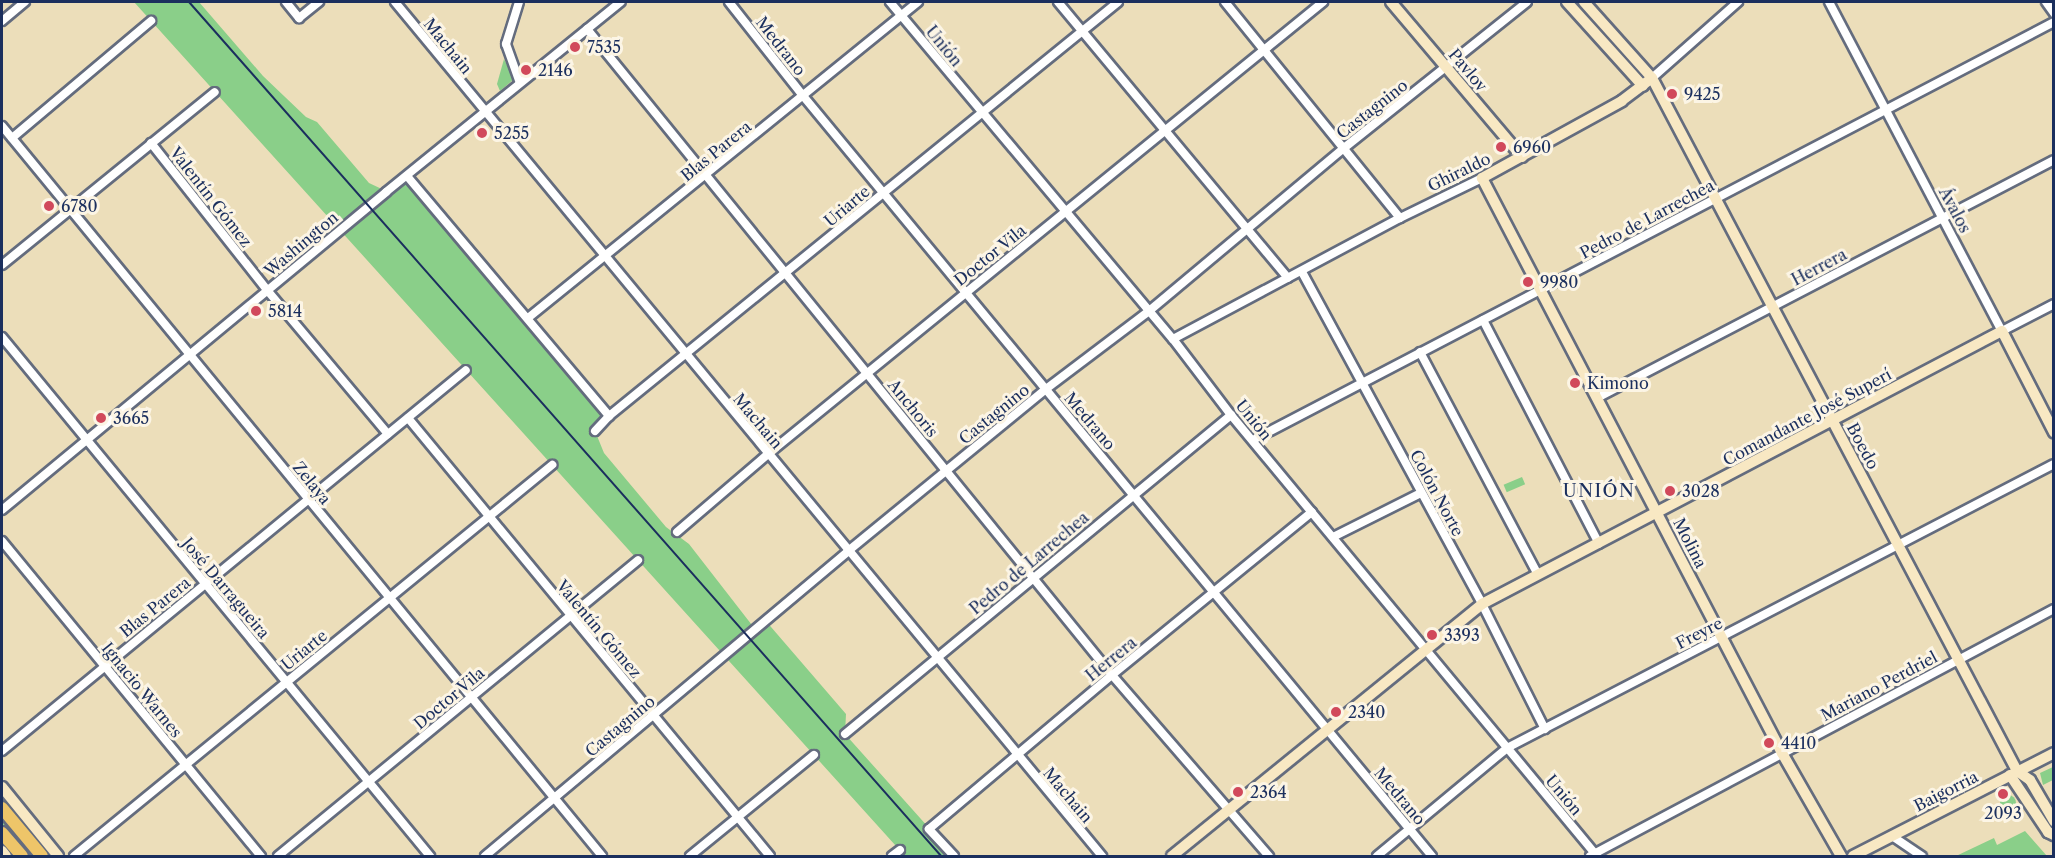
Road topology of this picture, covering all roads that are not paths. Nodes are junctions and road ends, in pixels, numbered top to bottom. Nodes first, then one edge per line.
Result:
1 (286, 2) edge
2 (318, 2) edge
3 (395, 2) edge
4 (519, 2) edge
5 (621, 2) edge
6 (729, 2) edge
7 (890, 2) edge
8 (918, 2) edge
9 (1058, 2) edge
10 (1118, 2) edge
11 (1225, 2) edge
12 (1323, 2) edge
13 (1391, 2) edge
14 (1527, 2) edge
15 (1567, 2) edge
16 (1584, 2) edge
17 (1721, 2) edge
18 (1738, 2) edge
19 (1829, 2) edge
20 (2046, 2) edge
21 (20, 3) edge
22 (1728, 10) junction
23 (2054, 14) edge
24 (901, 15) junction
25 (2, 21) edge
26 (152, 21) dead end
27 (2054, 22) edge
28 (587, 29) junction
29 (1082, 30) junction
30 (1264, 50) junction
31 (1446, 67) junction
32 (1652, 78) junction
33 (520, 83) junction
34 (1643, 86) junction
35 (215, 92) dead end
36 (804, 96) junction
37 (1886, 110) junction
38 (484, 112) junction
39 (981, 113) junction
40 (2, 126) edge
41 (1165, 130) junction
42 (12, 138) junction
43 (151, 143) junction
44 (1344, 148) junction
45 (1522, 157) junction
46 (2054, 160) edge
47 (407, 176) junction
48 (707, 176) junction
49 (1482, 178) junction
50 (884, 193) junction
51 (1715, 198) junction
52 (70, 209) junction
53 (1065, 212) junction
54 (1400, 218) junction
55 (1942, 218) junction
56 (1247, 228) junction
57 (605, 257) junction
58 (2, 265) edge
59 (1302, 272) junction
60 (787, 273) junction
61 (1288, 278) junction
62 (267, 290) junction
63 (1540, 290) junction
64 (966, 293) junction
65 (2054, 304) edge
66 (1772, 307) junction
67 (1149, 311) junction
68 (528, 318) junction
69 (1483, 320) junction
70 (2002, 331) junction
71 (2, 337) edge
72 (1173, 339) junction
73 (1420, 352) junction
74 (189, 354) junction
75 (686, 355) junction
76 (466, 370) dead end
77 (867, 373) junction
78 (1364, 382) junction
79 (1046, 389) junction
80 (1597, 399) junction
81 (1232, 415) junction
82 (609, 416) junction
83 (408, 418) junction
84 (1833, 421) junction
85 (595, 431) dead end
86 (2054, 432) edge
87 (388, 435) junction
88 (86, 440) junction
89 (1253, 440) junction
90 (768, 454) junction
91 (2054, 464) edge
92 (552, 465) dead end
93 (946, 470) junction
94 (1421, 493) junction
95 (1132, 494) junction
96 (308, 499) junction
97 (2, 510) edge
98 (1312, 512) junction
99 (1657, 513) junction
100 (489, 516) junction
101 (677, 532) dead end
102 (1333, 537) junction
103 (2, 541) edge
104 (1599, 544) junction
105 (1898, 545) junction
106 (848, 550) junction
107 (638, 560) dead end
108 (1538, 575) junction
109 (1033, 577) junction
110 (205, 583) junction
111 (1214, 592) junction
112 (389, 598) junction
113 (1482, 604) junction
114 (2054, 609) edge
115 (571, 615) junction
116 (1721, 637) junction
117 (1426, 649) junction
118 (937, 657) junction
119 (1958, 659) junction
120 (104, 666) junction
121 (1112, 675) junction
122 (287, 682) junction
123 (471, 697) junction
124 (654, 716) junction
125 (1327, 729) junction
126 (1545, 729) junction
127 (845, 734) dead end
128 (1508, 748) junction
129 (2, 751) edge
130 (1782, 753) junction
131 (2054, 753) edge
132 (814, 755) dead end
133 (1017, 755) junction
134 (186, 765) junction
135 (2014, 773) junction
136 (369, 782) junction
137 (2, 787) edge
138 (554, 798) junction
139 (2, 808) edge
140 (1229, 809) junction
141 (738, 818) junction
142 (2054, 821) edge
143 (1409, 829) junction
144 (2, 832) edge
145 (2054, 835) edge
146 (1892, 836) junction
147 (900, 850) dead end
148 (2, 851) edge
149 (1594, 855) edge
150 (6, 856) edge
151 (22, 856) edge
152 (42, 856) edge
153 (58, 856) edge
154 (74, 856) edge
155 (261, 856) edge
156 (278, 856) edge
157 (430, 856) edge
158 (485, 856) edge
159 (602, 856) edge
160 (690, 856) edge
161 (770, 856) edge
162 (892, 856) edge
163 (954, 856) edge
164 (1102, 856) edge
165 (1172, 856) edge
166 (1269, 856) edge
167 (1377, 856) edge
168 (1432, 856) edge
169 (1841, 856) edge
170 (1853, 856) edge
171 (1922, 856) edge

1 - 2 street
3 - 38 street, Machain
4 - 33 street
5 - 28 street, Washington
6 - 36 street, Medrano
7 - 24 street, Unión
8 - 24 street, Blas Parera
9 - 29 street
10 - 29 street, Uriarte
11 - 30 street
12 - 30 street, Doctor Vila
13 - 31 street, Pavlov
14 - 31 street, Castagnino
15 - 34 street
16 - 32 street, Boedo
17 - 22 street
18 - 22 street, Ghiraldo
19 - 37 street, Ávalos
20 - 23 street
21 - 25 street
22 - 32 street, Ghiraldo
24 - 36 street, Blas Parera
24 - 39 street, Unión
26 - 42 street
27 - 37 street, Pedro de Larrechea
28 - 33 street, Washington
28 - 48 street, Anchoris
29 - 39 street, Uriarte
29 - 41 street
30 - 41 street, Doctor Vila
30 - 44 street
31 - 44 street, Castagnino
31 - 45 street, Pavlov
32 - 34 street, Ghiraldo
32 - 51 street, Boedo
33 - 38 street, Washington
34 - 45 street, Ghiraldo
35 - 43 street
36 - 48 street, Blas Parera
36 - 50 street, Medrano
37 - 51 street, Pedro de Larrechea
37 - 55 street, Ávalos
38 - 47 street, Washington
38 - 57 street, Machain
39 - 50 street, Uriarte
39 - 53 street, Unión
40 - 42 street, Zelaya
41 - 53 street, Doctor Vila
41 - 56 street
42 - 52 street, Zelaya
43 - 52 street
43 - 62 street, Valentín Gómez
44 - 54 street
44 - 56 street, Castagnino
45 - 49 street, Ghiraldo
46 - 55 street, Herrera
47 - 62 street, Washington
47 - 68 street
48 - 57 street, Blas Parera
48 - 60 street, Anchoris
49 - 54 street, Ghiraldo
49 - 63 street, Molina
50 - 60 street, Uriarte
50 - 64 street, Medrano
51 - 63 street, Pedro de Larrechea
51 - 66 street, Boedo
52 - 58 street
52 - 74 street, Zelaya
53 - 64 street, Doctor Vila
53 - 67 street, Unión
54 - 59 street, Ghiraldo
55 - 66 street, Herrera
55 - 70 street, Ávalos
56 - 61 street
56 - 67 street, Castagnino
57 - 68 street, Blas Parera
57 - 75 street, Machain
59 - 61 street, Ghiraldo
59 - 78 street, Colón Norte
60 - 75 street, Uriarte
60 - 77 street, Anchoris
61 - 72 street, Ghiraldo
62 - 74 street, Washington
62 - 87 street, Valentín Gómez
63 - 69 street, Pedro de Larrechea
63 - 80 street, Molina
64 - 77 street, Doctor Vila
64 - 79 street, Medrano
65 - 70 street, Comandante José Superí
66 - 80 street, Herrera
66 - 84 street, Boedo
67 - 72 street, Unión
67 - 79 street, Castagnino
68 - 82 street
69 - 73 street, Pedro de Larrechea
69 - 104 street
70 - 84 street, Comandante José Superí
70 - 86 street, Ávalos
71 - 88 street, José Darragueira
72 - 81 street, Unión
73 - 78 street, Pedro de Larrechea
73 - 108 street
74 - 88 street, Washington
74 - 96 street, Zelaya
75 - 82 street, Uriarte
75 - 90 street, Machain
76 - 83 street, Blas Parera
77 - 90 street, Doctor Vila
77 - 93 street, Anchoris
78 - 89 street, Pedro de Larrechea
78 - 94 street, Colón Norte
79 - 93 street, Castagnino
79 - 95 street, Medrano
80 - 99 street, Molina
81 - 89 street, Unión
81 - 95 street, Pedro de Larrechea
82 - 85 street, Uriarte
83 - 87 street, Blas Parera
83 - 100 street, Valentín Gómez
84 - 99 street, Comandante José Superí
84 - 105 street, Boedo
87 - 96 street, Blas Parera
88 - 97 street, Washington
88 - 110 street, José Darragueira
89 - 98 street, Unión
90 - 101 street, Doctor Vila
90 - 106 street, Machain
91 - 105 street, Freyre
92 - 100 street, Uriarte
93 - 106 street, Castagnino
93 - 109 street, Anchoris
94 - 102 street
94 - 113 street, Colón Norte
95 - 109 street, Pedro de Larrechea
95 - 111 street, Medrano
96 - 110 street, Blas Parera
96 - 112 street, Zelaya
98 - 102 street, Unión
98 - 111 street, Herrera
99 - 104 street, Comandante José Superí
99 - 116 street, Molina
100 - 112 street, Uriarte
100 - 115 street, Valentín Gómez
102 - 117 street, Unión
103 - 120 street, Ignacio Warnes
104 - 108 street, Comandante José Superí
105 - 116 street, Freyre
105 - 119 street, Boedo
106 - 118 street, Machain
106 - 124 street, Castagnino
107 - 115 street, Doctor Vila
108 - 113 street, Comandante José Superí
109 - 118 street, Pedro de Larrechea
109 - 121 street, Anchoris
110 - 120 street, Blas Parera
110 - 122 street, José Darragueira
111 - 121 street, Herrera
111 - 125 street, Medrano
112 - 122 street, Uriarte
112 - 123 street, Zelaya
113 - 117 street, Comandante José Superí
113 - 126 street, Colón Norte
114 - 119 street, Mariano Perdriel
115 - 123 street, Doctor Vila
115 - 124 street, Valentín Gómez
116 - 126 street, Freyre
116 - 130 street, Molina
117 - 125 street, Comandante José Superí
117 - 128 street, Unión
118 - 127 street, Pedro de Larrechea
118 - 133 street, Machain
119 - 130 street, Mariano Perdriel
119 - 135 street, Boedo
120 - 129 street, Blas Parera
120 - 134 street, Ignacio Warnes
121 - 133 street, Herrera
121 - 140 street, Anchoris
122 - 134 street, Uriarte
122 - 136 street, José Darragueira
123 - 136 street, Doctor Vila
123 - 138 street, Zelaya
124 - 138 street, Castagnino
124 - 141 street, Valentín Gómez
125 - 140 street, Comandante José Superí
125 - 143 street, Medrano
126 - 128 street, Freyre
128 - 143 street, Freyre
128 - 149 street, Unión
130 - 149 street, Mariano Perdriel
130 - 169 street, Molina
131 - 135 street, Baigorria
132 - 141 street
133 - 163 street, Herrera
133 - 164 street, Machain
134 - 154 street, Uriarte
134 - 155 street, Ignacio Warnes
135 - 142 street, Boedo
135 - 145 street, Boedo
135 - 146 street, Baigorria
136 - 156 street, Doctor Vila
136 - 157 street, José Darragueira
137 - 153 street
138 - 158 street, Castagnino
138 - 159 street, Zelaya
139 - 152 main road
140 - 165 street, Comandante José Superí
140 - 166 street, Anchoris
141 - 160 street
141 - 161 street, Valentín Gómez
143 - 167 street, Freyre
143 - 168 street, Medrano
144 - 151 main road
146 - 170 street, Baigorria
146 - 171 street
147 - 162 street
148 - 150 street

